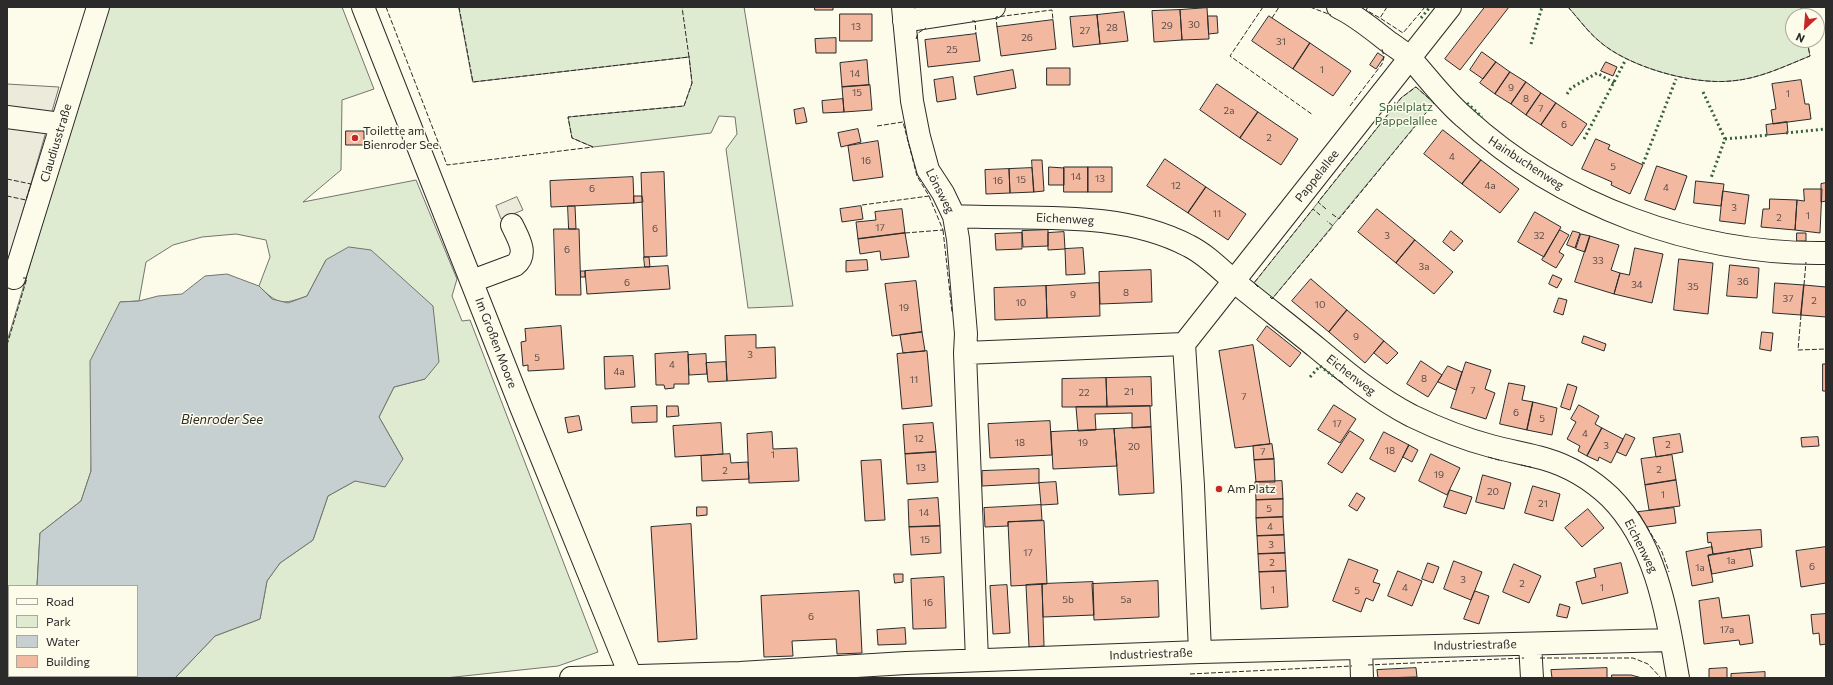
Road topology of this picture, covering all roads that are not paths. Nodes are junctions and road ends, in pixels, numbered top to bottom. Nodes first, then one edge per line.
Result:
1 (98, 7) edge
2 (363, 7) edge
3 (994, 7) edge
4 (1338, 7) edge
5 (1450, 7) edge
6 (904, 14) edge
7 (1410, 58) junction
8 (7, 117) edge
9 (61, 124) junction
10 (954, 216) junction
11 (512, 225) dead end
12 (15, 245) edge
13 (1826, 253) edge
14 (14, 278) dead end
15 (472, 281) junction
16 (1234, 282) junction
17 (1184, 344) junction
18 (965, 353) junction
19 (1671, 640) junction
20 (1530, 644) junction
21 (1361, 648) junction
22 (1200, 652) junction
23 (976, 660) junction
24 (631, 677) edge
25 (571, 678) edge
26 (1362, 678) edge
27 (1532, 678) edge
28 (1678, 678) edge

1 - 9 street, Claudiusstraße
2 - 15 street, Im Großen Moore
3 - 6 street
4 - 7 street, Hainbuchenweg
5 - 7 street, Pappelallee
6 - 10 street, Lönsweg
7 - 13 street, Hainbuchenweg
7 - 16 street, Pappelallee
8 - 9 street
9 - 12 street, Claudiusstraße
10 - 16 street, Eichenweg
10 - 18 street, Lönsweg
11 - 15 street
12 - 14 street, Claudiusstraße
15 - 24 street, Im Großen Moore
16 - 17 street, Pappelallee
16 - 19 street, Eichenweg
17 - 18 street
17 - 22 street
18 - 23 street
19 - 20 street, Industriestraße
19 - 28 street, Eichenweg
20 - 21 street, Industriestraße
20 - 27 street
21 - 22 street, Industriestraße
21 - 26 street
22 - 23 street, Industriestraße
23 - 24 street, Industriestraße
24 - 25 street, Industriestraße

